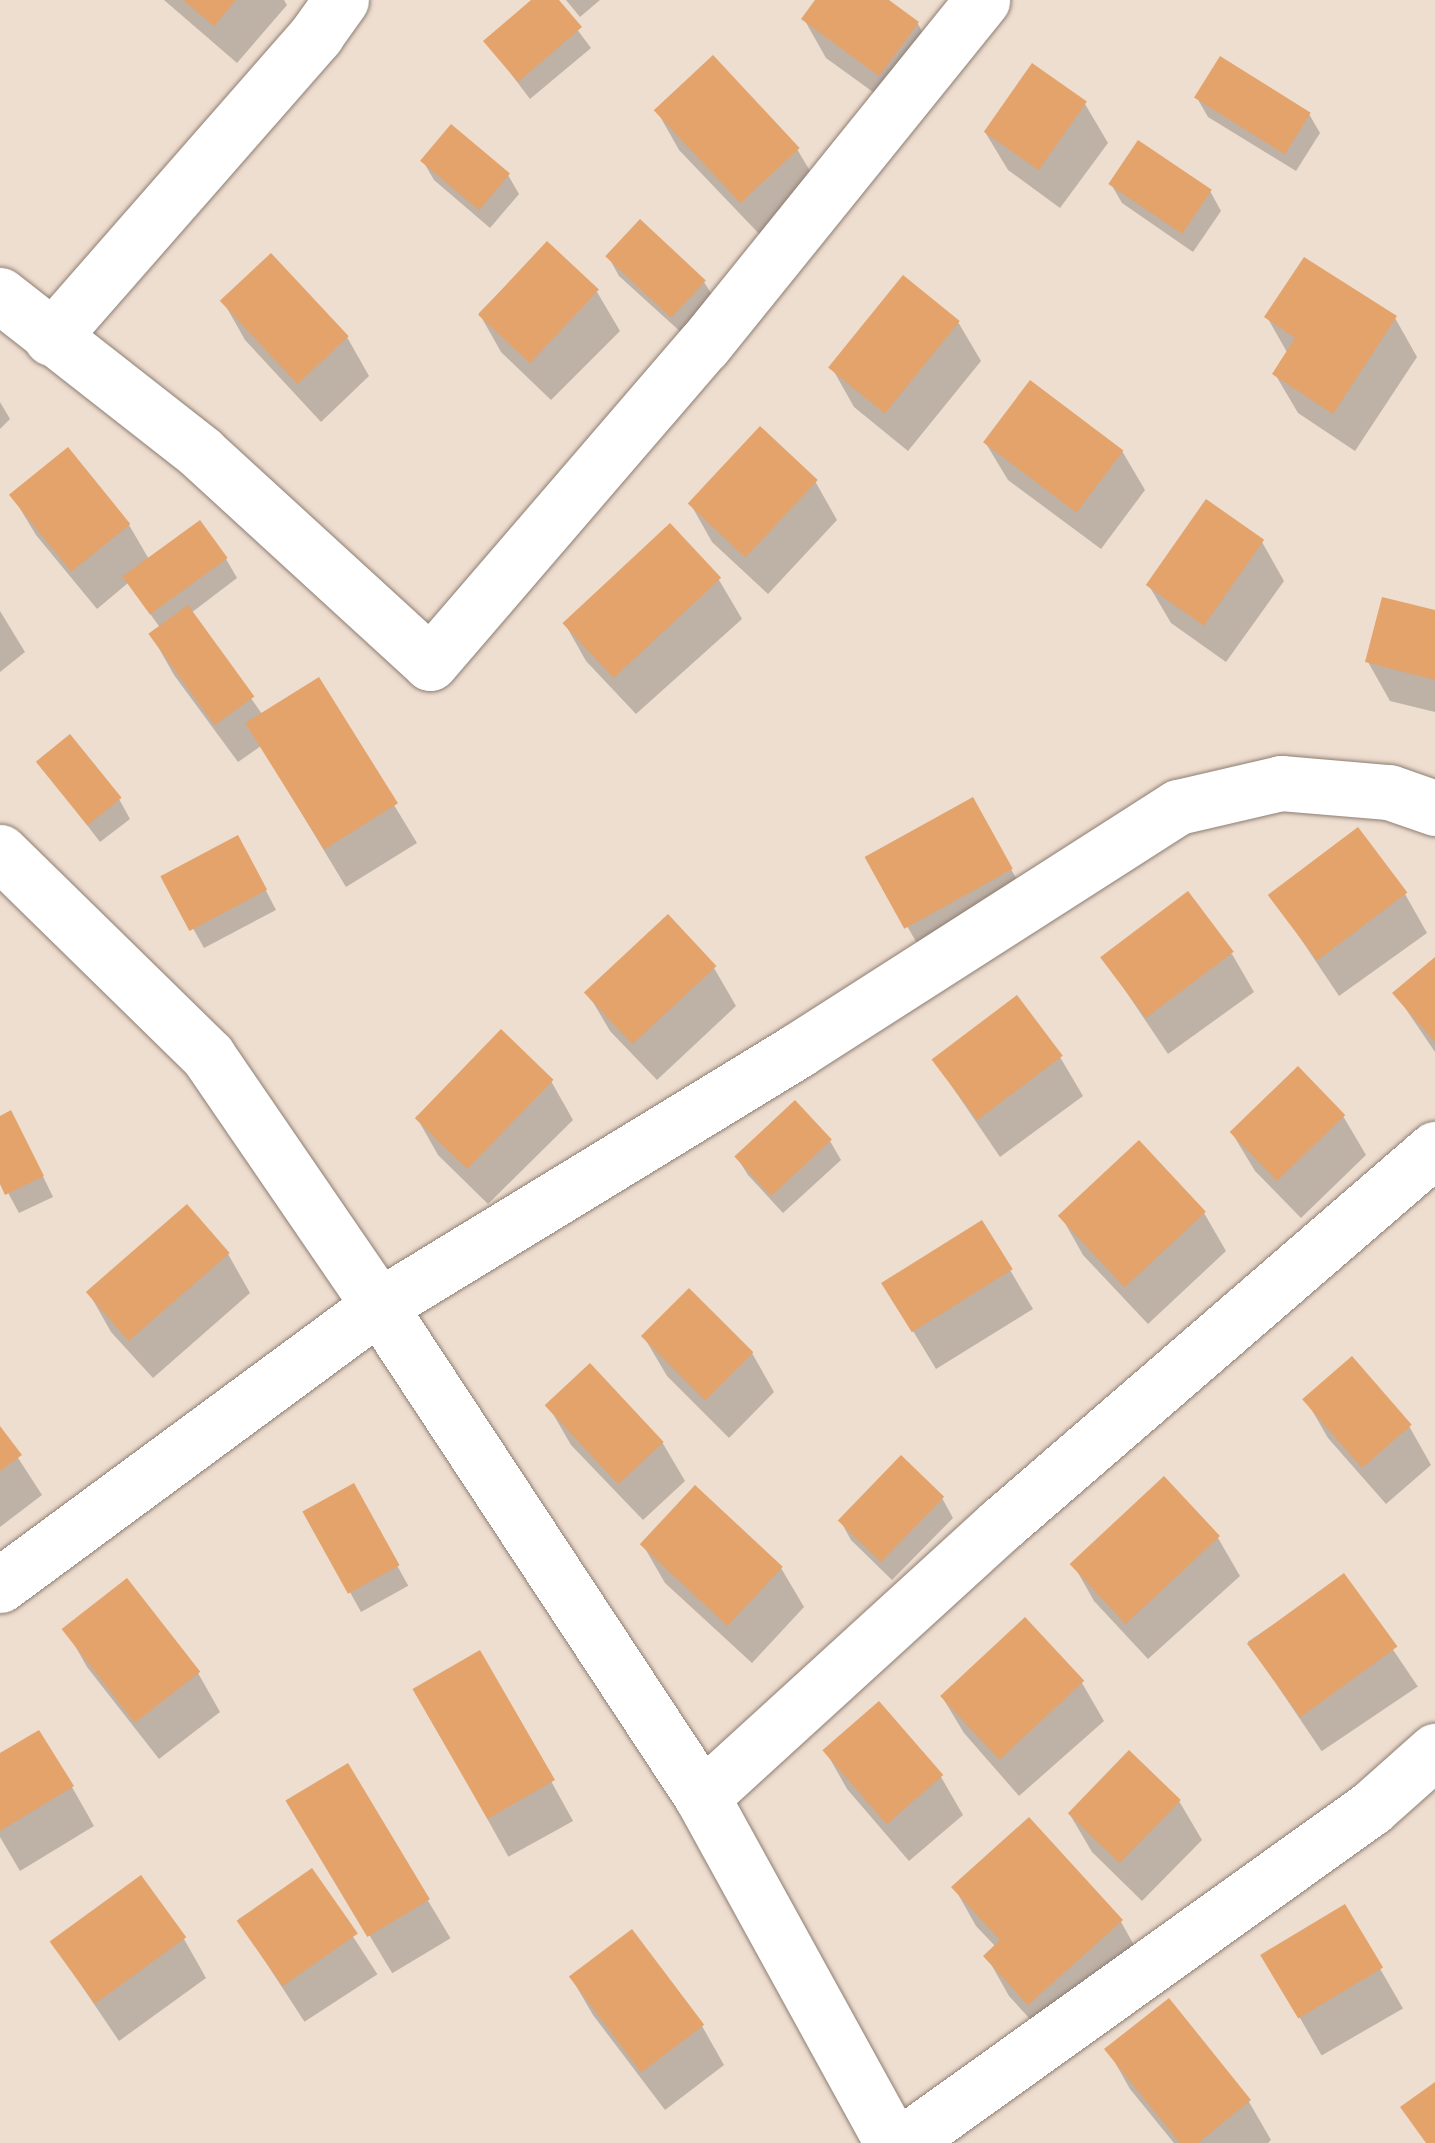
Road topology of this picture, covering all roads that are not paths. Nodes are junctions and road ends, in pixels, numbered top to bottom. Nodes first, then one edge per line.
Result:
1 (341, 0) edge
2 (982, 0) edge
3 (0, 295) edge
4 (51, 338) junction
5 (1435, 808) edge
6 (0, 852) edge
7 (1435, 1149) edge
8 (379, 1306) junction
9 (0, 1585) edge
10 (1435, 1751) edge
11 (702, 1797) junction
12 (892, 2143) edge
13 (904, 2143) edge

1 - 4 street
2 - 4 street
3 - 4 street
5 - 8 street
6 - 8 street
7 - 11 street
8 - 9 street
8 - 11 street
10 - 13 street
11 - 12 street

